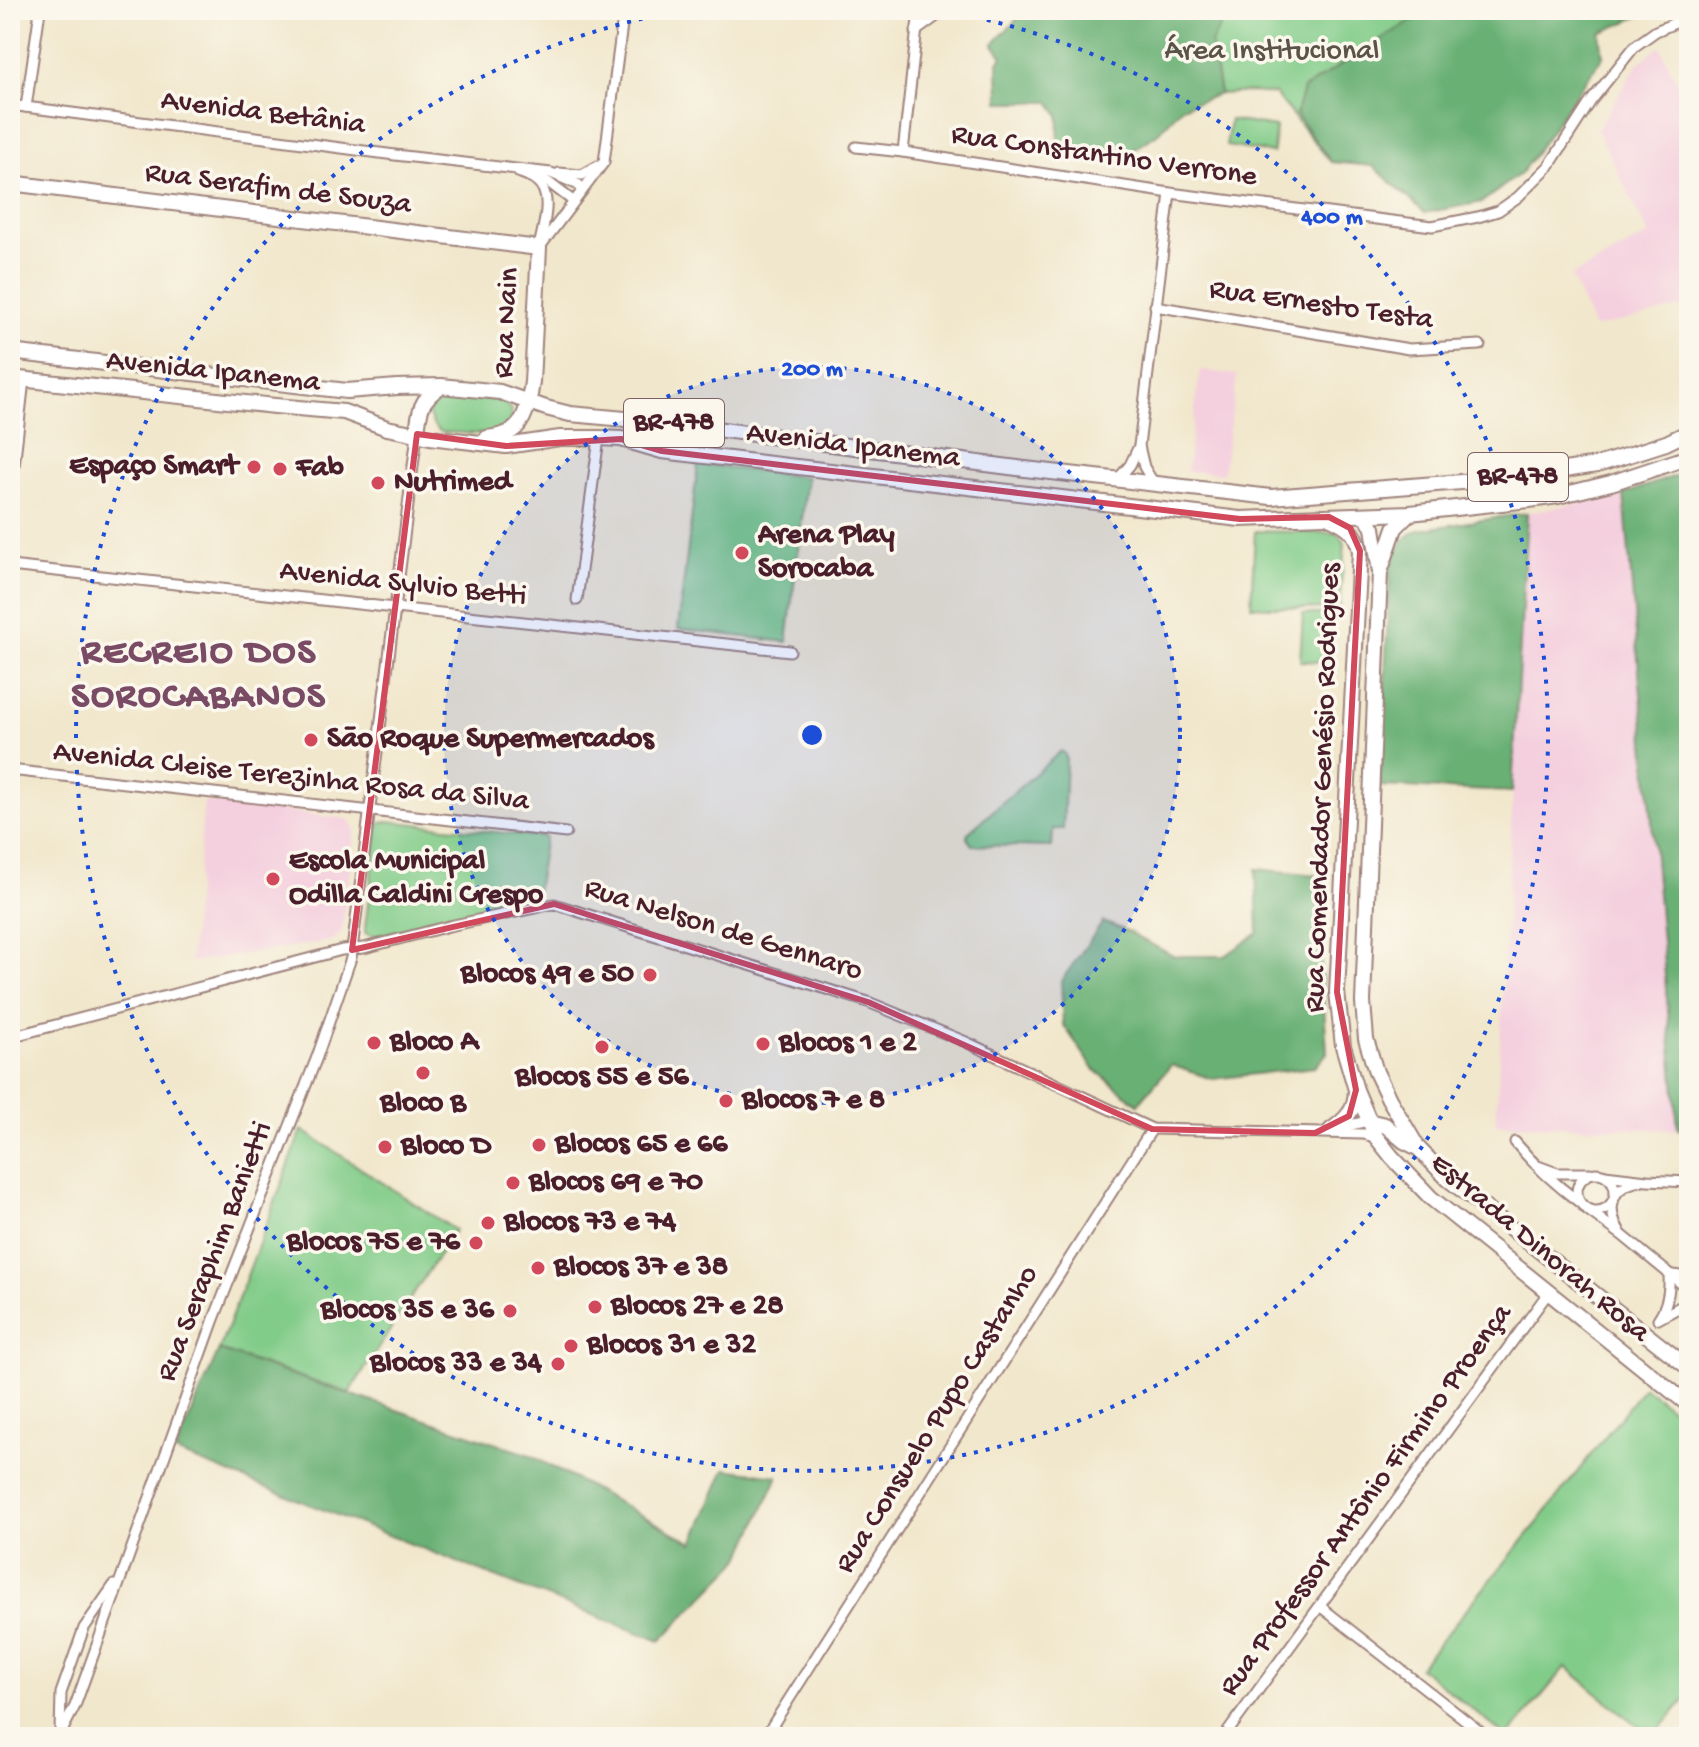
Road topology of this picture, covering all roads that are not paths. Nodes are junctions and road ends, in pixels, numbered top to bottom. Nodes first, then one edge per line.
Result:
1 (40, 10) edge
2 (624, 10) edge
3 (919, 10) edge
4 (945, 10) edge
5 (1689, 17) edge
6 (916, 31) junction
7 (10, 105) edge
8 (26, 107) junction
9 (856, 147) dead end
10 (903, 152) junction
11 (604, 162) junction
12 (511, 168) junction
13 (551, 173) junction
14 (10, 183) edge
15 (581, 192) junction
16 (1170, 193) junction
17 (573, 201) junction
18 (539, 248) junction
19 (1155, 306) junction
20 (1480, 345) dead end
21 (10, 352) edge
22 (17, 379) edge
23 (441, 386) junction
24 (529, 401) junction
25 (1689, 432) edge
26 (417, 434) junction
27 (599, 438) junction
28 (447, 439) junction
29 (1139, 446) junction
30 (1689, 457) edge
31 (1118, 479) junction
32 (1153, 482) junction
33 (1340, 492) junction
34 (10, 501) edge
35 (1410, 513) junction
36 (1366, 515) junction
37 (1329, 517) junction
38 (10, 566) edge
39 (1380, 572) junction
40 (577, 600) dead end
41 (396, 608) junction
42 (790, 651) dead end
43 (10, 770) edge
44 (371, 811) junction
45 (566, 833) dead end
46 (352, 950) junction
47 (10, 1037) edge
48 (1356, 1090) junction
49 (1389, 1099) joint
50 (1368, 1121) junction
51 (1152, 1129) junction
52 (1331, 1130) junction
53 (1315, 1133) junction
54 (1376, 1137) junction
55 (1515, 1142) dead end
56 (1418, 1148) junction
57 (1535, 1165) junction
58 (1596, 1174) junction
59 (1647, 1180) junction
60 (1689, 1182) edge
61 (1614, 1197) junction
62 (1582, 1205) junction
63 (1622, 1235) junction
64 (1669, 1275) junction
65 (1689, 1277) edge
66 (1689, 1290) edge
67 (1548, 1293) junction
68 (1689, 1302) edge
69 (1689, 1368) edge
70 (1689, 1405) edge
71 (123, 1572) junction
72 (1321, 1607) junction
73 (96, 1611) junction
74 (105, 1621) junction
75 (61, 1693) junction
76 (79, 1694) junction
77 (59, 1736) edge
78 (765, 1737) edge
79 (1224, 1737) edge
80 (1487, 1737) edge

1 - 8 street
2 - 11 street, Rua Nain
3 - 6 street
4 - 6 street
5 - 16 street, Rua Constantino Verrone
6 - 10 street
7 - 8 street, Avenida Betânia
8 - 12 street, Avenida Betânia
9 - 10 street, Rua Constantino Verrone
10 - 16 street, Rua Constantino Verrone
11 - 13 street, Avenida Betânia
11 - 15 street, Rua Nain
12 - 13 street, Avenida Betânia
12 - 17 street, Avenida Betânia
12 - 18 street, Rua Nain
13 - 15 street, Avenida Betânia
14 - 18 main road, Rua Serafim de Souza
15 - 17 street, Rua Nain
16 - 19 street
17 - 18 street, Rua Nain
18 - 24 main road, Rua Nain
19 - 20 street, Rua Ernesto Testa
19 - 29 street
21 - 23 main road, Avenida Ipanema / BR-478
22 - 26 main road, Avenida Ipanema / BR-478
22 - 34 street
23 - 24 main road, Avenida Ipanema / BR-478
23 - 26 main road
24 - 28 main road
24 - 31 main road, Avenida Ipanema / BR-478
25 - 33 main road, Avenida Ipanema / BR-478
26 - 28 main road, Avenida Ipanema / BR-478
26 - 41 street, Rua Seraphim Banietti
27 - 28 main road, Avenida Ipanema / BR-478
27 - 37 main road, Avenida Ipanema / BR-478
27 - 40 street
29 - 31 street
29 - 32 street
30 - 35 main road, Avenida Ipanema / BR-478
31 - 32 main road, Avenida Ipanema / BR-478
32 - 33 main road, Avenida Ipanema / BR-478
33 - 36 main road
35 - 36 main road, Avenida Ipanema / BR-478
35 - 39 main road
36 - 37 main road, Avenida Ipanema / BR-478
36 - 39 main road, Rua Comendador Genésio Rodrigues
37 - 48 main road, Rua Comendador Genésio Rodrigues
38 - 41 street, Avenida Sylvio Betti
39 - 49 main road, Rua Comendador Genésio Rodrigues
41 - 42 street, Avenida Sylvio Betti
41 - 44 street, Rua Seraphim Banietti
43 - 44 street, Avenida Cleise Terezinha Rosa da Silva
44 - 45 street, Avenida Cleise Terezinha Rosa da Silva
44 - 46 street, Rua Seraphim Banietti
46 - 47 street, Rua Nelson de Gennaro
46 - 51 street, Rua Nelson de Gennaro
46 - 71 street, Rua Seraphim Banietti
48 - 50 main road, Rua Comendador Genésio Rodrigues
48 - 52 main road
49 - 56 main road, Estrada Dinorah Rosa
50 - 52 street, Rua Nelson de Gennaro
50 - 54 main road, Estrada Dinorah Rosa
50 - 56 main road
51 - 53 street, Rua Nelson de Gennaro
51 - 78 street, Rua Consuelo Pupo Castanho
52 - 53 street, Rua Nelson de Gennaro
53 - 54 street, Rua Nelson de Gennaro
54 - 67 main road, Estrada Dinorah Rosa
55 - 57 street
56 - 69 main road, Estrada Dinorah Rosa
57 - 58 street
57 - 62 street
58 - 59 street
58 - 61 street
58 - 62 street
59 - 60 street
59 - 61 street
61 - 62 street
61 - 63 street
62 - 63 street
63 - 64 street
64 - 65 street
64 - 66 street
64 - 68 street
67 - 70 main road, Estrada Dinorah Rosa
67 - 72 street, Rua Professor Antônio Firmino Proença
71 - 73 street, Rua Seraphim Banietti
71 - 74 street, Rua Seraphim Banietti
72 - 79 street, Rua Professor Antônio Firmino Proença
72 - 80 street
73 - 74 street
73 - 75 street, Rua Seraphim Banietti
74 - 76 street, Rua Seraphim Banietti
75 - 76 street
75 - 77 street, Rua Seraphim Banietti
76 - 77 street, Rua Seraphim Banietti

